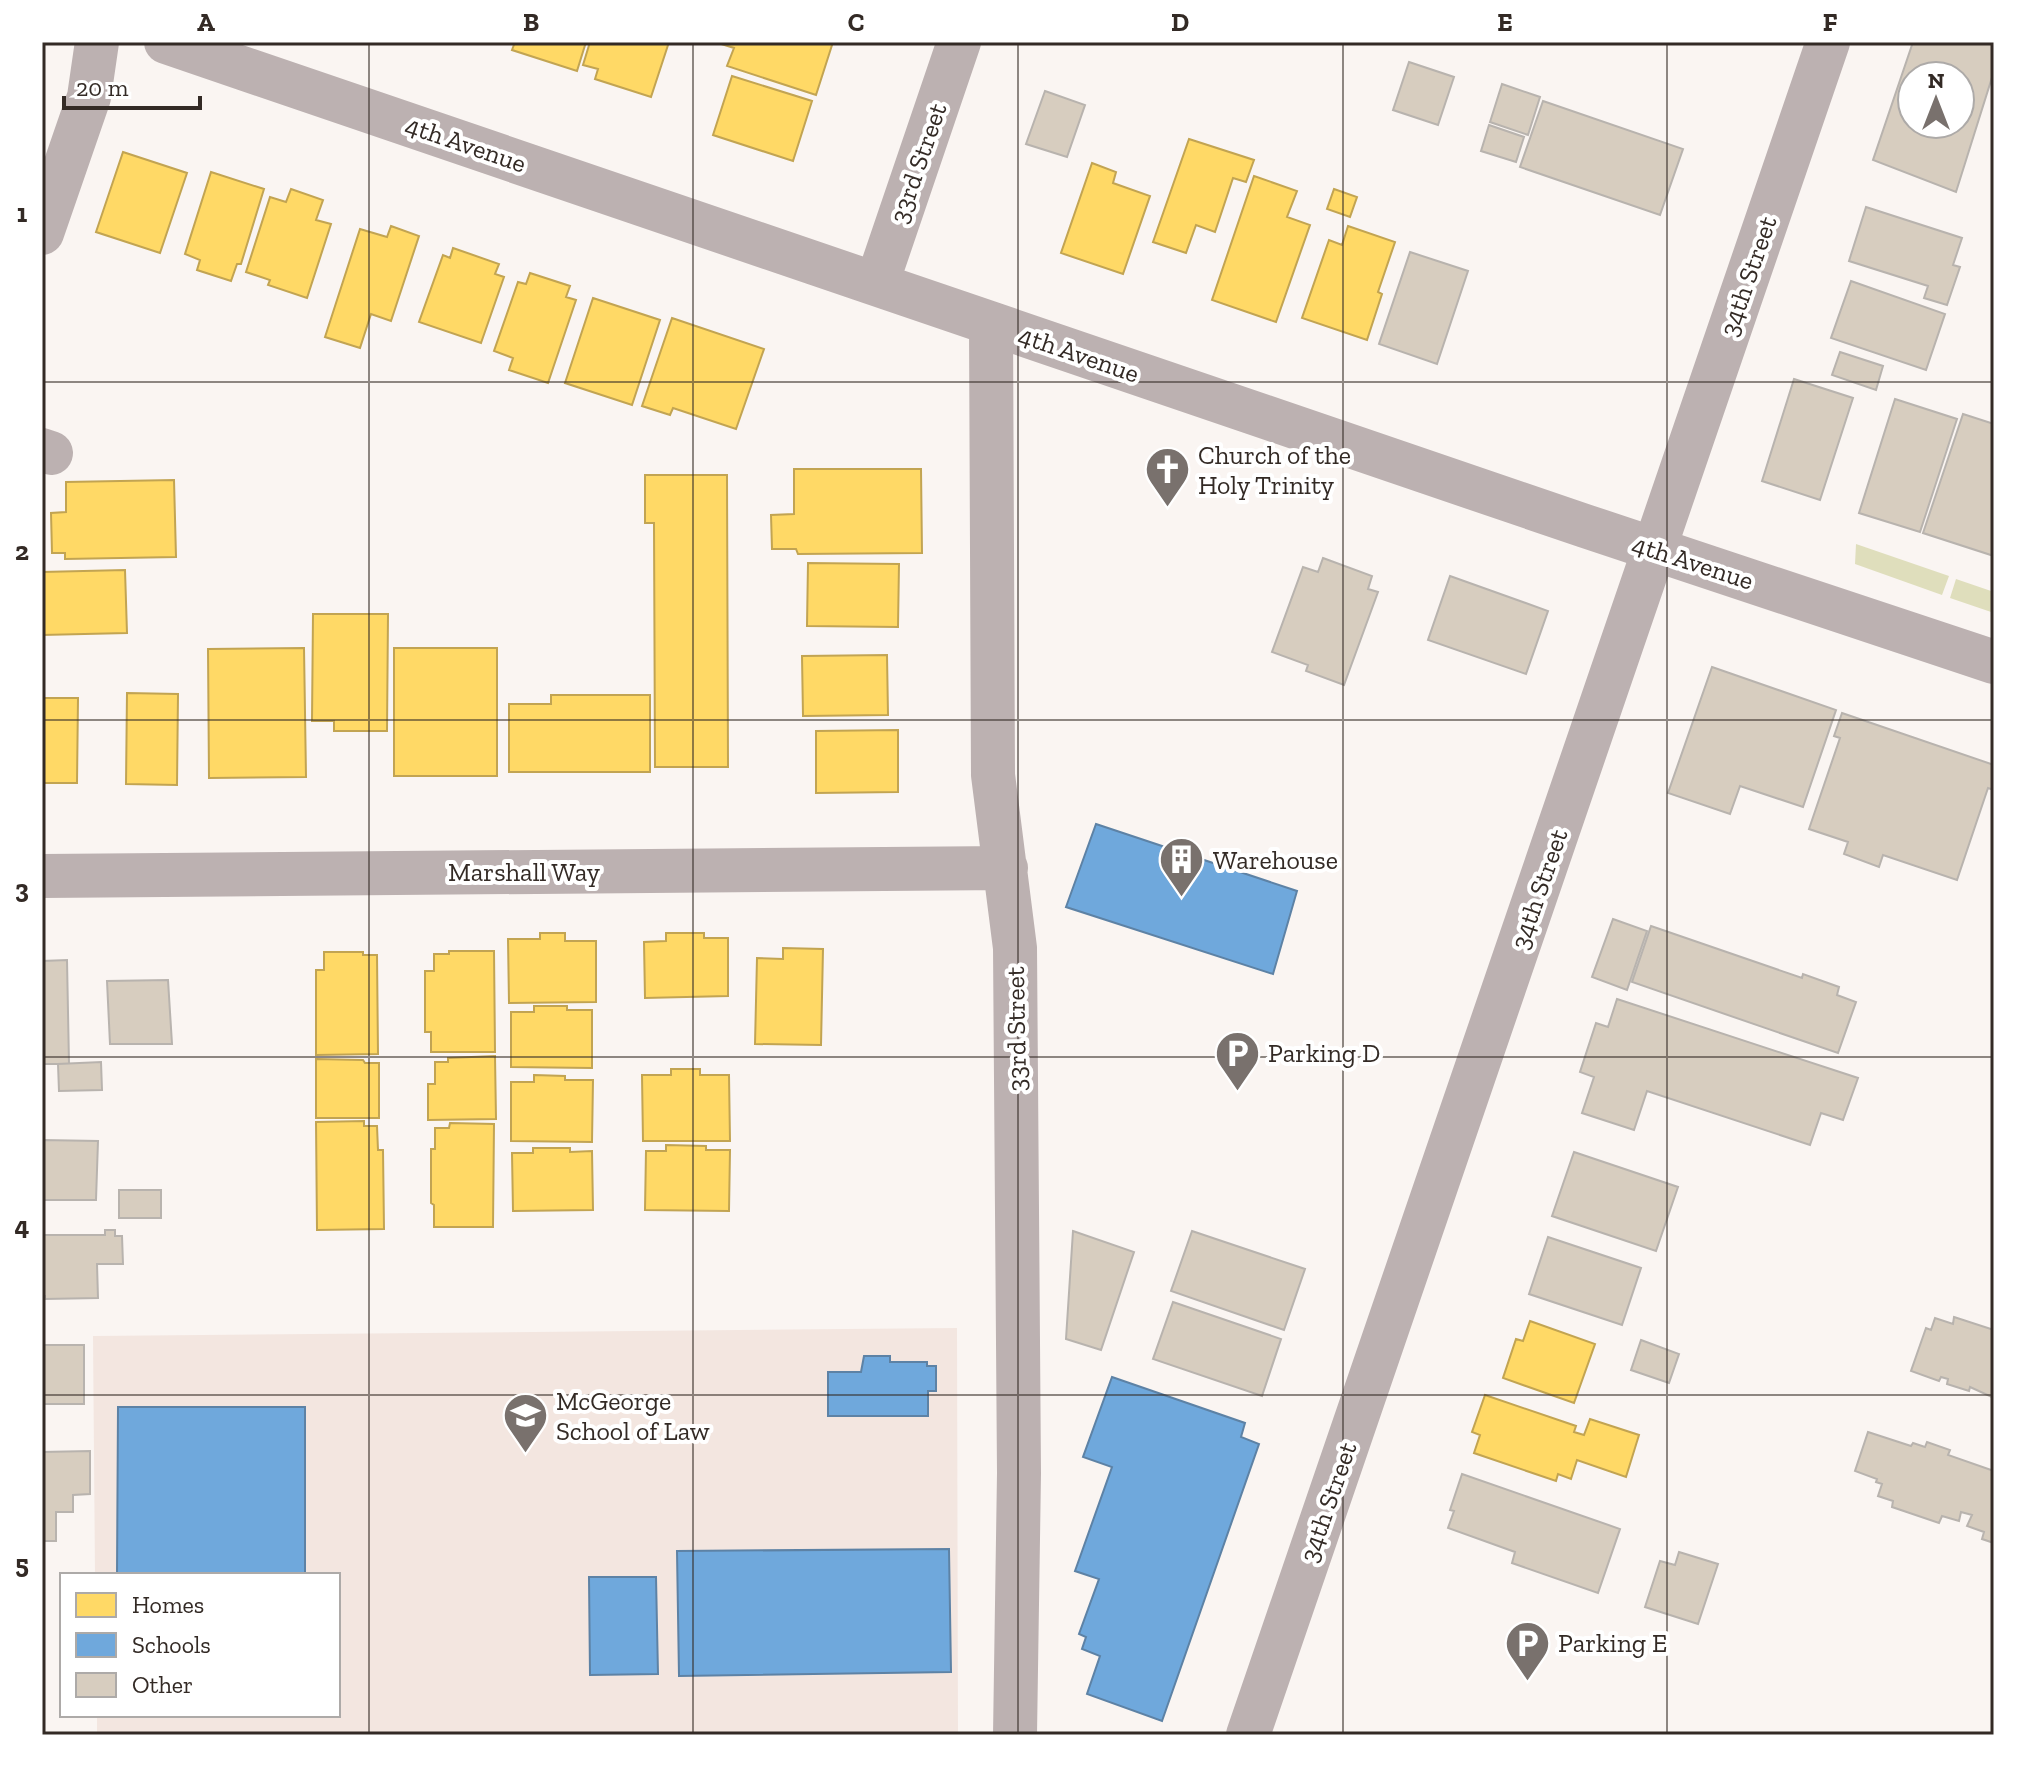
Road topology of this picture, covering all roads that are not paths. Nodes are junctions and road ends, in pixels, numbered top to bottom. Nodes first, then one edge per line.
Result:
1 (97, 42) edge
2 (166, 42) edge
3 (959, 42) edge
4 (1828, 42) edge
5 (42, 233) edge
6 (877, 283) junction
7 (991, 324) junction
8 (1653, 549) junction
9 (1994, 662) edge
10 (1006, 868) junction
11 (42, 876) edge
12 (1015, 1735) edge
13 (1248, 1735) edge

1 - 5 street
2 - 6 street, 4th Avenue
3 - 6 street, 33rd Street
4 - 8 street, 34th Street
6 - 7 street, 4th Avenue
7 - 8 street, 4th Avenue
7 - 10 street, 33rd Street
8 - 9 street, 4th Avenue
8 - 13 street, 34th Street
10 - 11 street, Marshall Way
10 - 12 street, 33rd Street

